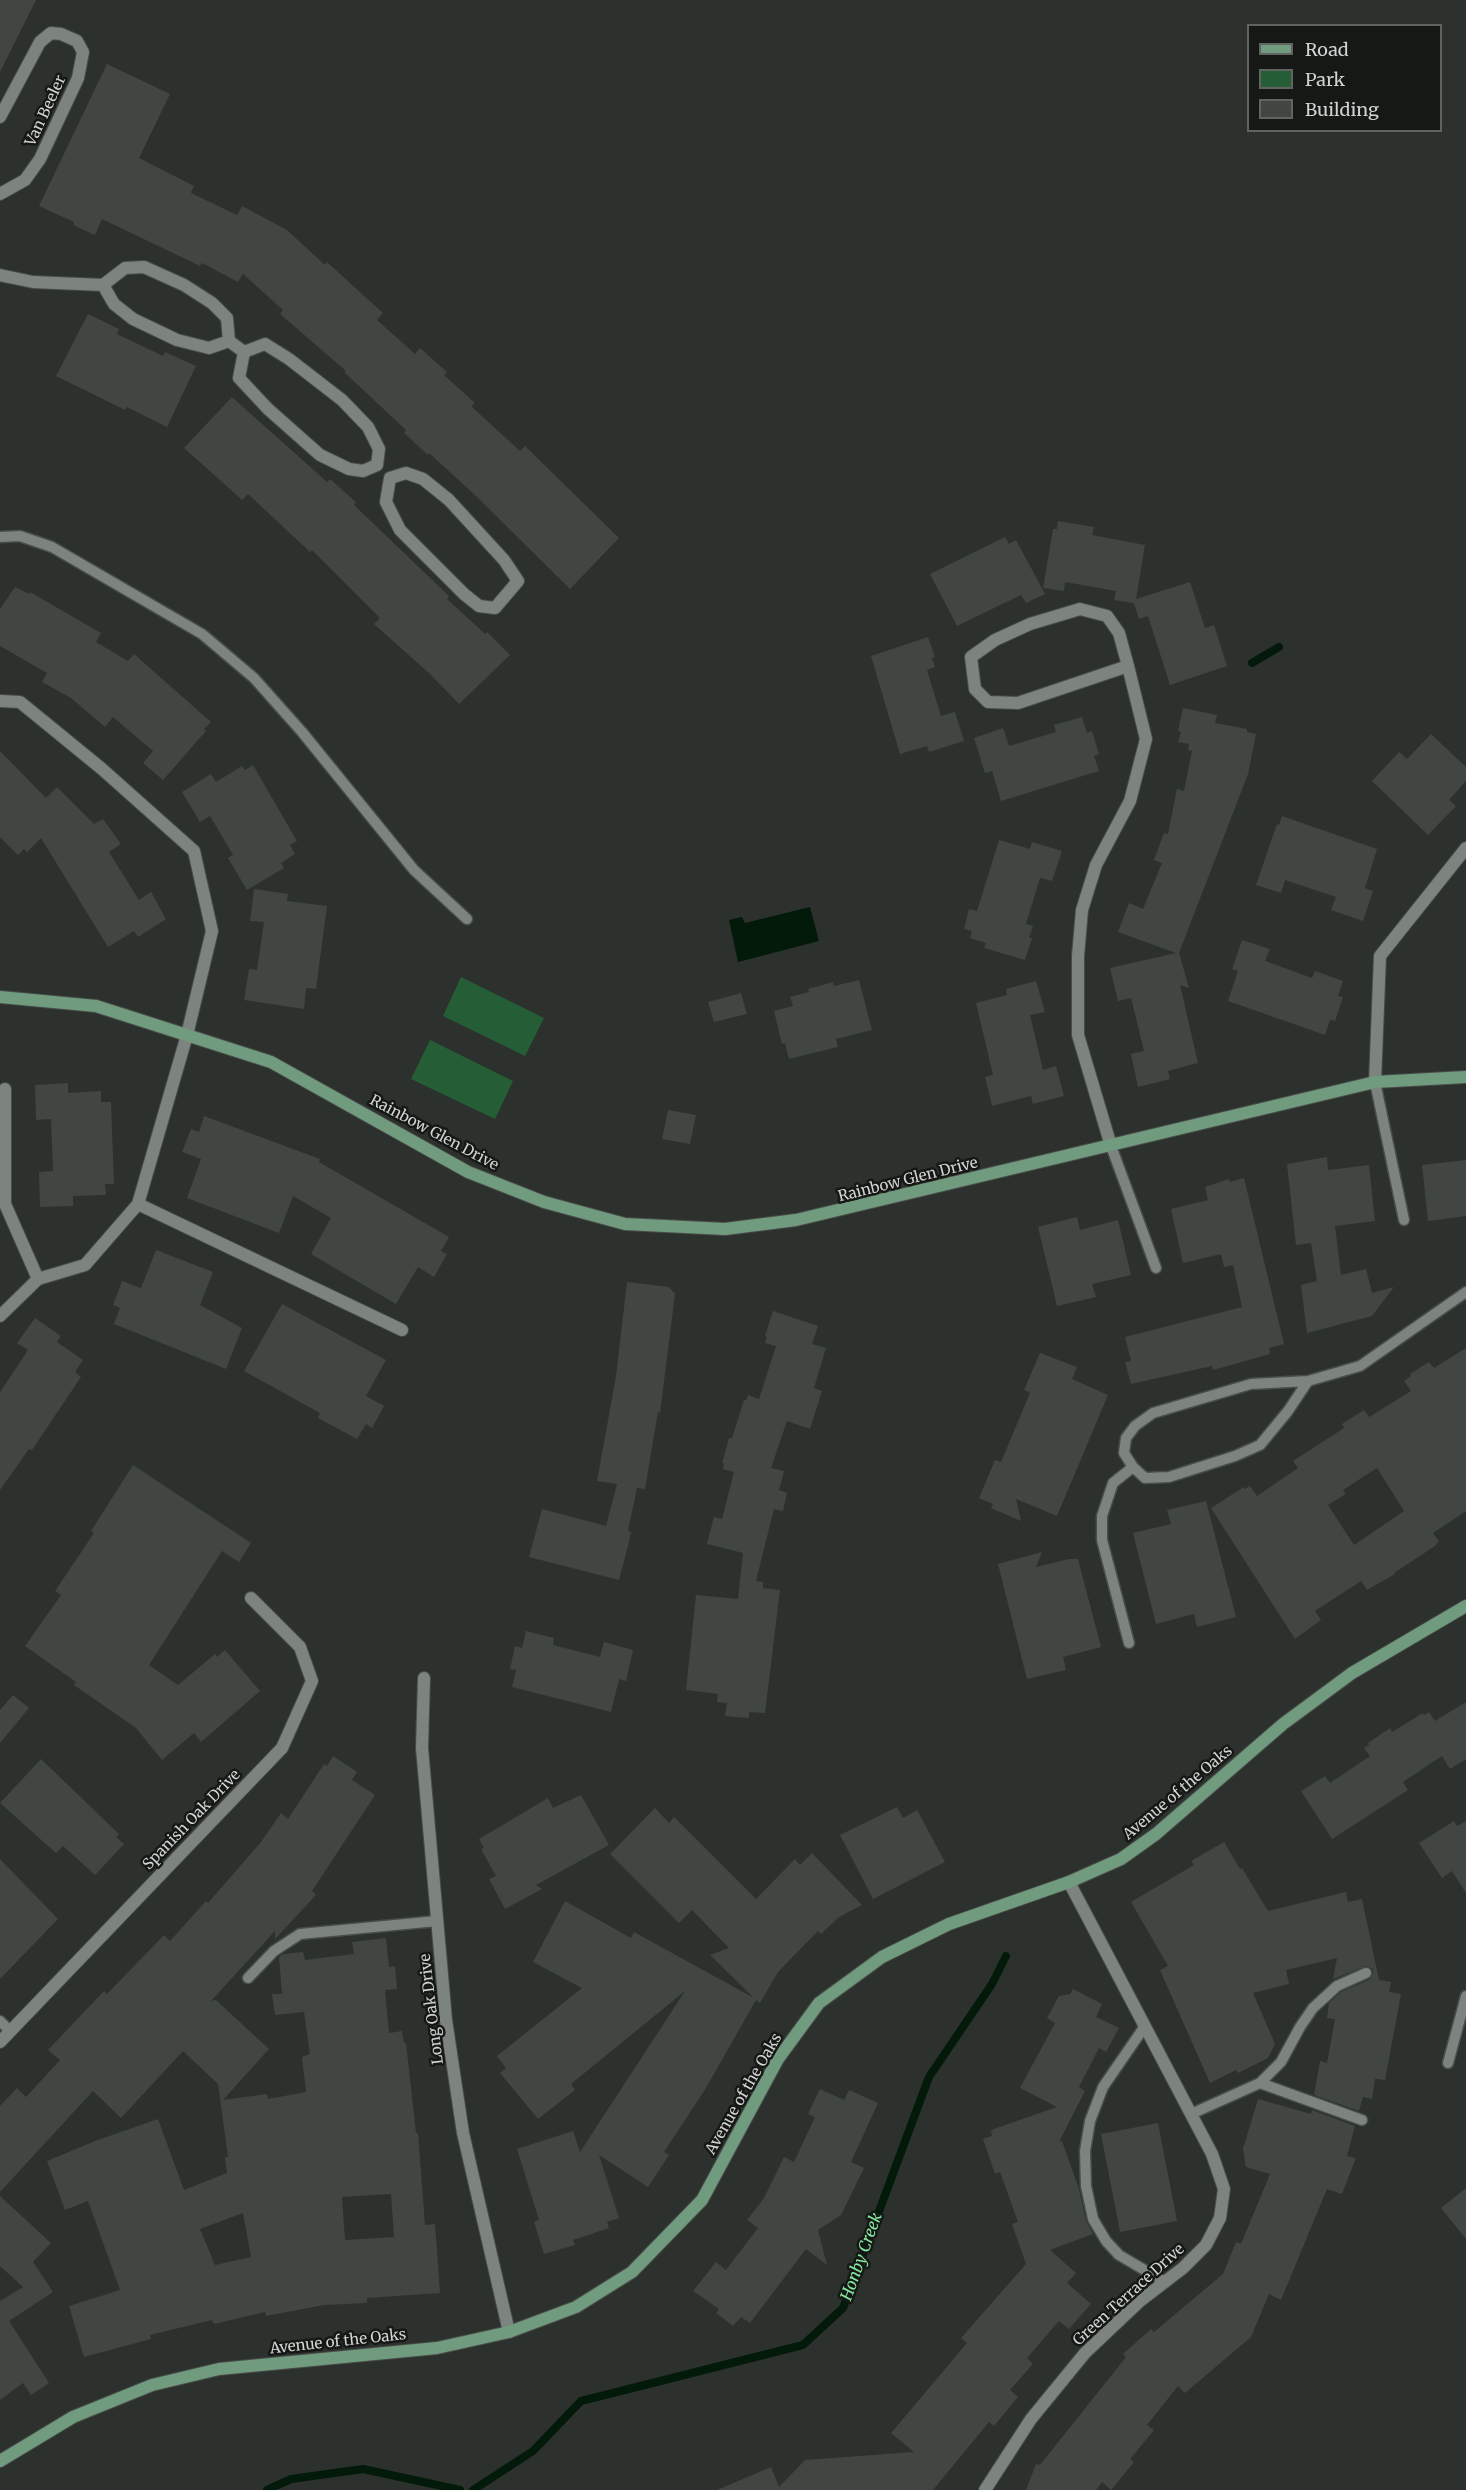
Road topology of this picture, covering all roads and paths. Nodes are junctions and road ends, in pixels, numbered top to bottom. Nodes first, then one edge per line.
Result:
1 (0, 117) edge
2 (0, 194) edge
3 (0, 275) edge
4 (103, 285) junction
5 (229, 341) junction
6 (244, 352) junction
7 (377, 465) junction
8 (390, 478) junction
9 (0, 537) edge
10 (1128, 666) junction
11 (0, 701) edge
12 (1466, 848) edge
13 (467, 919) dead end
14 (0, 997) edge
15 (188, 1035) junction
16 (1466, 1077) edge
17 (1375, 1082) junction
18 (5, 1089) dead end
19 (1111, 1146) junction
20 (138, 1204) junction
21 (1404, 1221) dead end
22 (1156, 1268) dead end
23 (38, 1279) junction
24 (1466, 1292) edge
25 (0, 1316) edge
26 (402, 1330) dead end
27 (1308, 1381) junction
28 (1133, 1467) junction
29 (250, 1598) dead end
30 (1466, 1606) edge
31 (1129, 1643) dead end
32 (424, 1678) dead end
33 (1069, 1882) junction
34 (437, 1921) junction
35 (1366, 1973) dead end
36 (248, 1978) dead end
37 (1466, 1996) edge
38 (0, 2021) edge
39 (1145, 2026) junction
40 (10, 2031) junction
41 (0, 2042) edge
42 (1448, 2063) dead end
43 (1260, 2083) junction
44 (1191, 2114) junction
45 (1362, 2120) dead end
46 (1165, 2282) junction
47 (509, 2332) junction
48 (0, 2461) edge
49 (985, 2490) edge

1 - 2 street, Van Beeler
3 - 4 street
4 - 5 street
4 - 5 street
5 - 6 street
6 - 7 street
6 - 7 street
7 - 8 street
8 - 8 street
9 - 13 lane
10 - 10 street
10 - 19 street
11 - 15 street
12 - 17 street
14 - 15 street, Rainbow Glen Drive
15 - 19 street, Rainbow Glen Drive
15 - 20 street
16 - 17 street, Rainbow Glen Drive
17 - 19 street, Rainbow Glen Drive
17 - 21 lane
18 - 23 street
19 - 22 lane
20 - 23 street
20 - 26 street
23 - 25 street
24 - 27 lane
27 - 28 lane
27 - 28 lane
28 - 31 lane
29 - 40 street, Spanish Oak Drive
30 - 33 street, Avenue of the Oaks
32 - 34 street, Long Oak Drive
33 - 39 street, Green Terrace Drive
33 - 47 street, Avenue of the Oaks
34 - 36 lane
34 - 47 street, Long Oak Drive
35 - 43 lane
37 - 42 lane
38 - 40 lane
39 - 44 street, Green Terrace Drive
39 - 46 lane
40 - 41 street, Spanish Oak Drive
43 - 44 lane
43 - 45 lane
44 - 46 street, Green Terrace Drive
46 - 49 street, Green Terrace Drive
47 - 48 street, Avenue of the Oaks

